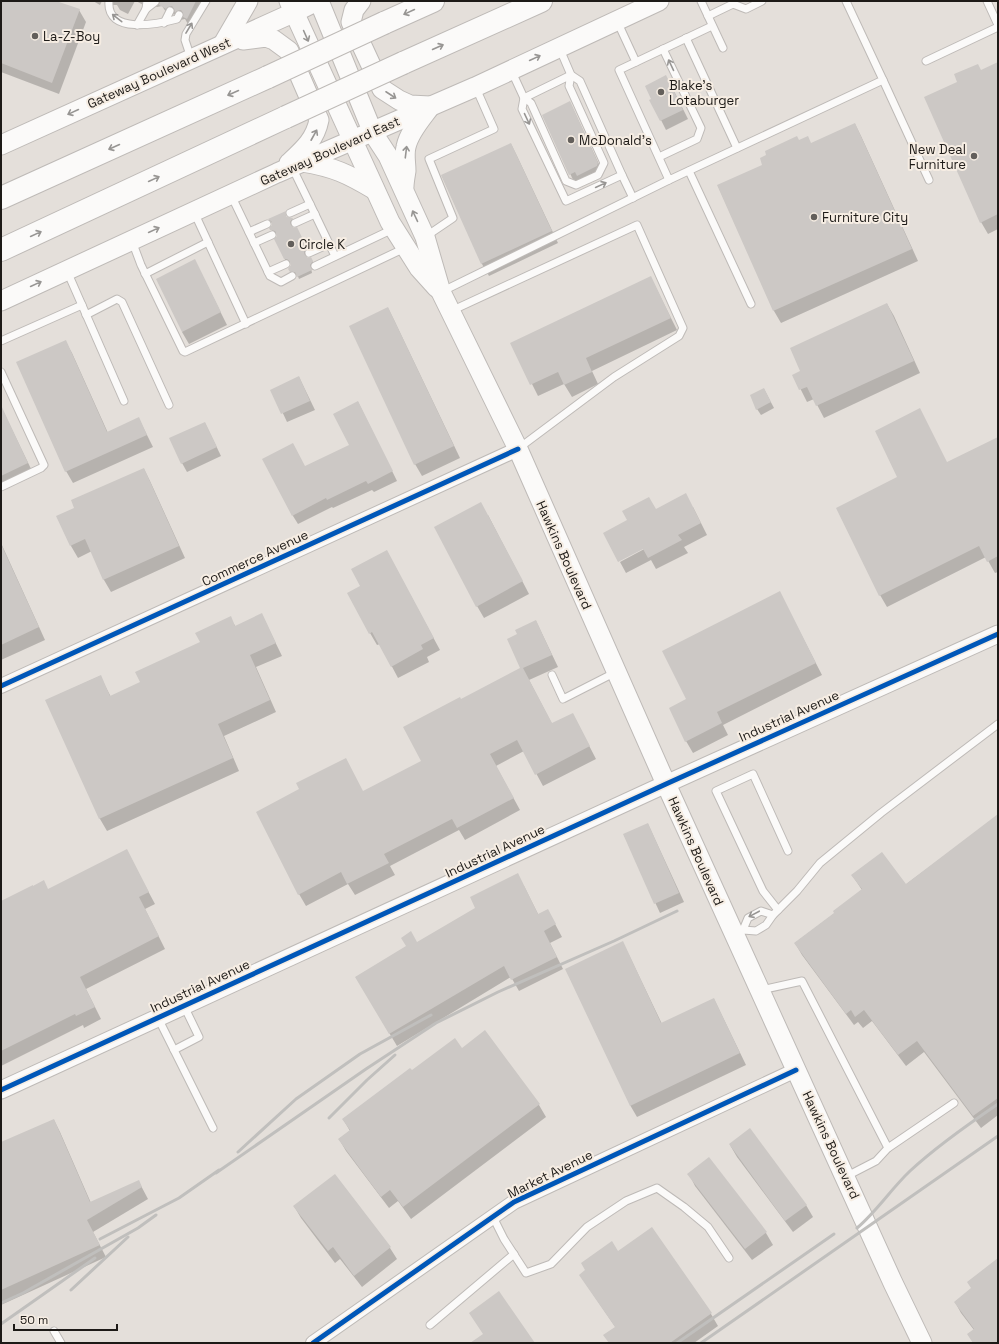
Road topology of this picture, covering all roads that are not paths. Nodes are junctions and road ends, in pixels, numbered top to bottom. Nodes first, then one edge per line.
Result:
1 (109, 1) edge
2 (147, 1) edge
3 (206, 1) edge
4 (248, 1) edge
5 (318, 1) edge
6 (361, 1) edge
7 (433, 1) edge
8 (541, 1) edge
9 (659, 1) edge
10 (700, 1) edge
11 (762, 1) edge
12 (846, 1) edge
13 (987, 1) edge
14 (156, 2) edge
15 (292, 7) edge
16 (146, 9) junction
17 (170, 11) dead end
18 (179, 15) dead end
19 (708, 16) junction
20 (617, 21) junction
21 (164, 23) junction
22 (137, 25) junction
23 (712, 26) junction
24 (998, 26) edge
25 (686, 38) junction
26 (223, 44) junction
27 (560, 47) junction
28 (723, 48) dead end
29 (663, 49) junction
30 (191, 58) junction
31 (926, 61) dead end
32 (636, 62) junction
33 (511, 70) junction
34 (571, 75) junction
35 (883, 80) junction
36 (475, 87) junction
37 (524, 98) junction
38 (431, 106) junction
39 (373, 132) junction
40 (353, 141) junction
41 (1, 145) edge
42 (737, 148) junction
43 (659, 157) junction
44 (291, 167) junction
45 (689, 171) junction
46 (622, 175) junction
47 (669, 180) junction
48 (929, 180) dead end
49 (375, 190) junction
50 (403, 190) junction
51 (231, 195) junction
52 (1, 197) edge
53 (633, 198) junction
54 (310, 204) junction
55 (194, 212) junction
56 (290, 213) dead end
57 (315, 214) junction
58 (296, 223) dead end
59 (267, 224) dead end
60 (394, 229) junction
61 (249, 232) junction
62 (272, 234) dead end
63 (425, 237) junction
64 (132, 240) junction
65 (208, 242) junction
66 (254, 243) junction
67 (329, 244) junction
68 (406, 247) junction
69 (1, 250) edge
70 (309, 253) dead end
71 (335, 256) junction
72 (286, 264) dead end
73 (315, 266) dead end
74 (67, 270) junction
75 (268, 272) junction
76 (145, 274) junction
77 (292, 276) dead end
78 (440, 292) junction
79 (1, 301) edge
80 (751, 304) dead end
81 (82, 305) junction
82 (450, 312) junction
83 (86, 315) junction
84 (246, 324) junction
85 (1, 341) edge
86 (1, 372) edge
87 (4, 388) edge
88 (124, 401) dead end
89 (169, 405) dead end
90 (518, 449) junction
91 (1, 487) edge
92 (998, 634) edge
93 (616, 672) junction
94 (552, 675) dead end
95 (1, 686) edge
96 (998, 724) edge
97 (666, 784) junction
98 (788, 851) dead end
99 (776, 912) junction
100 (739, 933) junction
101 (760, 990) junction
102 (184, 1006) junction
103 (158, 1018) junction
104 (174, 1050) junction
105 (796, 1070) junction
106 (1, 1090) edge
107 (954, 1103) dead end
108 (214, 1128) dead end
109 (888, 1148) junction
110 (845, 1177) junction
111 (493, 1217) junction
112 (514, 1254) junction
113 (729, 1258) dead end
114 (430, 1325) dead end
115 (54, 1331) dead end
116 (61, 1343) edge
117 (313, 1343) edge
118 (922, 1343) edge

22 -> 1 lane
2 - 16 lane
30 -> 3 lane
4 - 26 main road
5 - 15 main road, Gateway Boulevard West
5 - 39 main road, Hawkins Boulevard
6 -> 38 main road
7 -> 52 highway, bridge
69 -> 8 highway, bridge
9 - 20 main road, Gateway Boulevard East
10 - 19 lane
11 - 19 lane
12 - 35 lane
13 - 24 lane
14 - 16 lane
15 - 26 main road, Gateway Boulevard West
15 -> 40 main road, Hawkins Boulevard
16 - 22 lane
17 - 21 lane
18 - 21 lane
19 - 23 lane
20 - 27 main road, Gateway Boulevard East
20 - 32 lane
21 - 22 lane
23 - 25 lane
23 - 28 lane
24 - 31 lane
25 - 29 lane
25 - 42 lane
26 - 30 main road, Gateway Boulevard West
44 -> 26 main road
33 -> 27 main road, Gateway Boulevard East
27 - 34 lane
29 - 32 lane
43 -> 29 lane
30 -> 41 main road, Gateway Boulevard West
32 - 43 lane
33 - 36 main road, Gateway Boulevard East
33 - 37 lane
34 - 37 lane
34 - 37 lane
34 - 46 lane
35 - 42 lane
35 - 48 lane
36 - 38 main road, Gateway Boulevard East
36 - 63 lane
37 -> 46 lane
38 - 39 main road, Gateway Boulevard East
50 -> 38 main road
39 - 40 main road, Gateway Boulevard East
39 - 50 main road, Hawkins Boulevard
40 - 44 main road, Gateway Boulevard East
40 - 49 main road, Hawkins Boulevard
42 - 45 lane
43 - 47 lane
44 - 49 main road
44 - 51 main road, Gateway Boulevard East
44 - 54 lane
45 - 47 lane
45 - 80 lane
46 - 53 lane
47 - 53 lane
49 - 60 main road, Hawkins Boulevard
63 -> 50 main road, Hawkins Boulevard
51 - 55 main road, Gateway Boulevard East
51 - 61 lane
53 - 78 lane
54 - 56 lane
54 - 57 lane
64 -> 55 main road, Gateway Boulevard East
55 - 65 lane
57 - 58 lane
57 - 67 lane
59 - 61 lane
60 - 68 main road, Hawkins Boulevard
60 - 71 lane
61 - 66 lane
62 - 66 lane
63 - 78 main road, Hawkins Boulevard
64 - 74 main road, Gateway Boulevard East
64 - 76 lane
65 - 76 lane
65 - 84 lane
66 - 75 lane
67 - 70 lane
67 - 71 lane
68 - 78 main road, Hawkins Boulevard
68 - 84 lane
71 - 73 lane
72 - 75 lane
79 -> 74 main road, Gateway Boulevard East
74 - 81 lane
75 - 77 lane
76 - 84 lane
78 - 82 main road, Hawkins Boulevard
81 - 83 lane
81 - 85 lane
82 - 90 main road, Hawkins Boulevard
82 - 90 lane
83 - 88 lane
83 - 89 lane
86 - 87 lane
87 - 91 lane
90 - 93 main road, Hawkins Boulevard
90 - 95 street, Commerce Avenue
92 - 97 street, Industrial Avenue
93 - 94 lane
93 - 97 main road, Hawkins Boulevard
96 - 99 lane
97 - 100 main road, Hawkins Boulevard
97 - 102 street, Industrial Avenue
98 - 99 lane
99 - 100 lane
99 -> 100 lane
100 - 101 main road, Hawkins Boulevard
101 - 105 main road, Hawkins Boulevard
101 - 109 lane
102 - 103 street, Industrial Avenue
102 - 104 lane
103 - 104 lane
103 - 106 street, Industrial Avenue
104 - 108 lane
105 - 110 main road, Hawkins Boulevard
105 - 111 street, Market Avenue
107 - 109 lane
109 - 110 lane
110 - 118 main road, Hawkins Boulevard
111 - 112 lane
111 - 117 street, Market Avenue
112 - 113 lane
112 - 114 lane
115 - 116 lane

